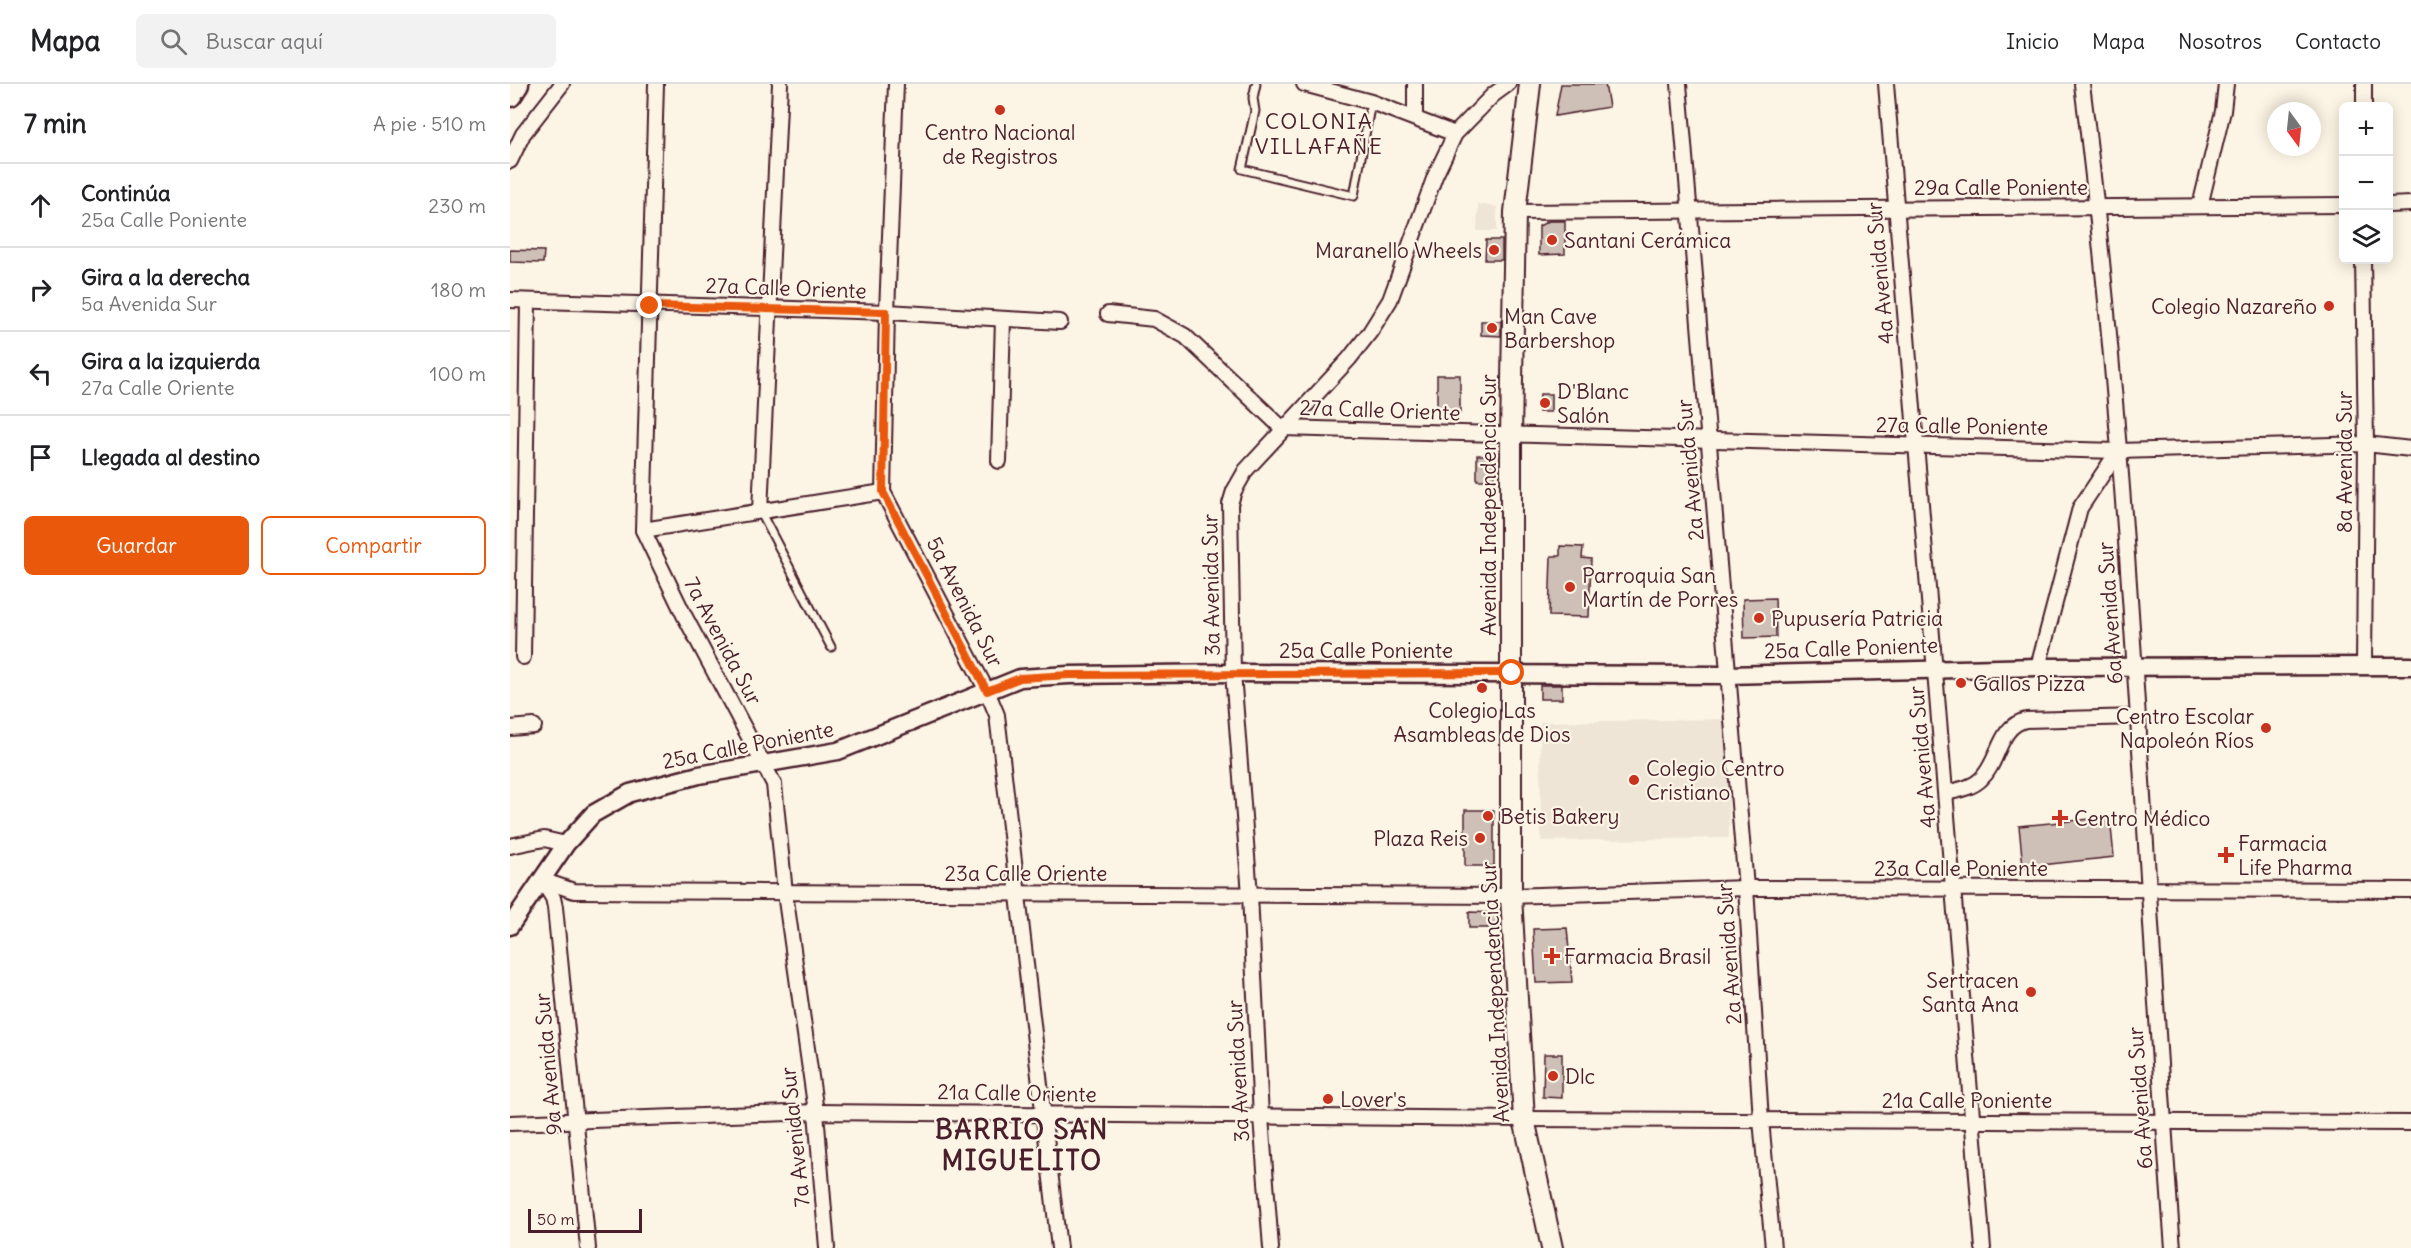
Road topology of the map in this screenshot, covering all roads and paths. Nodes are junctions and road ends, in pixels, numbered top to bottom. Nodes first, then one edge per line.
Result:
1 (517, 84) edge
2 (562, 84) edge
3 (656, 84) edge
4 (780, 84) edge
5 (896, 84) edge
6 (1256, 84) edge
7 (1304, 84) edge
8 (1415, 84) edge
9 (1508, 84) edge
10 (1530, 84) edge
11 (1679, 84) edge
12 (1886, 84) edge
13 (2082, 84) edge
14 (2226, 84) edge
15 (2364, 84) edge
16 (510, 95) edge
17 (1371, 102) junction
18 (2364, 102) edge
19 (1415, 117) junction
20 (1455, 134) junction
21 (510, 161) edge
22 (2411, 204) edge
23 (2339, 205) edge
24 (2393, 205) edge
25 (2200, 206) junction
26 (2098, 207) junction
27 (1896, 209) junction
28 (1689, 210) junction
29 (1515, 212) junction
30 (2363, 264) edge
31 (510, 300) edge
32 (528, 301) junction
33 (650, 306) junction
34 (769, 309) junction
35 (886, 312) junction
36 (1108, 314) dead end
37 (1003, 319) junction
38 (1060, 322) dead end
39 (1282, 428) junction
40 (1511, 436) junction
41 (1708, 441) junction
42 (2366, 444) junction
43 (1915, 446) junction
44 (2411, 449) edge
45 (2118, 451) junction
46 (999, 461) dead end
47 (883, 492) junction
48 (760, 511) junction
49 (643, 530) junction
50 (831, 647) dead end
51 (523, 657) dead end
52 (2364, 665) junction
53 (2411, 666) edge
54 (2038, 667) junction
55 (2136, 667) junction
56 (1935, 668) junction
57 (1233, 673) junction
58 (1512, 673) junction
59 (1727, 675) junction
60 (987, 691) junction
61 (2138, 717) junction
62 (534, 726) dead end
63 (510, 728) edge
64 (765, 765) junction
65 (1946, 793) junction
66 (566, 844) junction
67 (510, 846) edge
68 (542, 879) junction
69 (1746, 888) junction
70 (1954, 889) junction
71 (2147, 890) junction
72 (2411, 890) edge
73 (785, 893) junction
74 (1018, 894) junction
75 (1250, 895) junction
76 (1511, 896) junction
77 (510, 926) edge
78 (816, 1112) junction
79 (1042, 1114) junction
80 (1261, 1117) junction
81 (1524, 1119) junction
82 (1761, 1120) junction
83 (1973, 1121) junction
84 (574, 1122) junction
85 (2163, 1122) junction
86 (510, 1123) edge
87 (2411, 1123) edge
88 (588, 1248) edge
89 (827, 1248) edge
90 (1059, 1248) edge
91 (1271, 1248) edge
92 (1552, 1248) edge
93 (1773, 1248) edge
94 (1983, 1248) edge
95 (2173, 1248) edge

1 - 16 highway
2 - 21 street
3 - 33 street, 7a Avenida Sur
4 - 34 street
5 - 35 street, 5a Avenida Sur
6 - 17 lane
7 - 17 street
8 - 19 street
9 - 20 street, 3a Avenida Sur
10 - 29 main road, Avenida Independencia Sur
11 - 28 street, 2a Avenida Sur
12 - 27 street, 4a Avenida Sur
13 - 26 street, 6a Avenida Sur
14 - 25 street
15 - 18 street
17 - 19 street
19 - 20 street
20 - 39 street, 3a Avenida Sur
22 - 24 street
23 - 25 street, 29a Calle Poniente
25 - 26 street, 29a Calle Poniente
26 - 27 street, 29a Calle Poniente
26 - 45 street, 6a Avenida Sur
27 - 28 street, 29a Calle Poniente
27 - 43 street, 4a Avenida Sur
28 - 29 street, 29a Calle Poniente
28 - 41 street, 2a Avenida Sur
29 - 40 main road, Avenida Independencia Sur
30 - 42 street, 8a Avenida Sur
31 - 32 street, 27a Calle Oriente
32 - 33 street, 27a Calle Oriente
32 - 51 street
33 - 34 street, 27a Calle Oriente
33 - 49 street, 7a Avenida Sur
34 - 35 street, 27a Calle Oriente
34 - 48 street
35 - 37 street, 27a Calle Oriente
35 - 47 street, 5a Avenida Sur
36 - 39 street
37 - 38 street, 27a Calle Oriente
37 - 46 street
39 - 40 street, 27a Calle Oriente
39 - 57 street, 3a Avenida Sur
40 - 41 street, 27a Calle Poniente
40 - 58 main road, Avenida Independencia Sur
41 - 43 street, 27a Calle Poniente
41 - 59 street, 2a Avenida Sur
42 - 44 street, 27a Calle Poniente
42 - 45 street, 27a Calle Poniente
42 - 52 street, 8a Avenida Sur
43 - 45 street, 27a Calle Poniente
43 - 56 street, 4a Avenida Sur
45 - 54 street
45 - 55 street, 6a Avenida Sur
47 - 48 street
47 - 60 street, 5a Avenida Sur
48 - 49 street
48 - 50 lane
49 - 64 street, 7a Avenida Sur
52 - 53 street, 25a Calle Poniente
52 - 55 street, 25a Calle Poniente
54 - 55 street, 25a Calle Poniente
54 - 56 street, 25a Calle Poniente
55 - 61 street, 6a Avenida Sur
56 - 59 street, 25a Calle Poniente
56 - 65 street, 4a Avenida Sur
57 - 58 street, 25a Calle Poniente
57 - 60 street, 25a Calle Poniente
57 - 75 street, 3a Avenida Sur
58 - 59 street, 25a Calle Poniente
58 - 76 main road, Avenida Independencia Sur
59 - 69 street, 2a Avenida Sur
60 - 64 street, 25a Calle Poniente
60 - 74 street, 5a Avenida Sur
61 - 65 street
61 - 71 street, 6a Avenida Sur
62 - 63 street
64 - 66 street, 25a Calle Poniente
64 - 73 street, 7a Avenida Sur
65 - 70 street, 4a Avenida Sur
66 - 67 street
66 - 68 street, 25a Calle Poniente
68 - 73 street, 23a Calle Oriente
68 - 77 street, 25a Calle Poniente
68 - 84 street, 9a Avenida Sur
69 - 70 street, 23a Calle Poniente
69 - 76 street, 23a Calle Poniente
69 - 82 street, 2a Avenida Sur
70 - 71 street, 23a Calle Poniente
70 - 83 street, 4a Avenida Sur
71 - 72 street, 23a Calle Poniente
71 - 85 street, 6a Avenida Sur
73 - 74 street, 23a Calle Oriente
73 - 78 street, 7a Avenida Sur
74 - 75 street, 23a Calle Oriente
74 - 79 street, 5a Avenida Sur
75 - 76 street, 23a Calle Oriente
75 - 80 street, 3a Avenida Sur
76 - 81 main road, Avenida Independencia Sur
78 - 79 street, 21a Calle Oriente
78 - 84 street, 21a Calle Oriente
78 - 89 street, 7a Avenida Sur
79 - 80 street, 21a Calle Oriente
79 - 90 street, 5a Avenida Sur
80 - 81 street, 21a Calle Oriente
80 - 91 street, 3a Avenida Sur
81 - 82 street, 21a Calle Poniente
81 - 92 main road, Avenida Independencia Sur
82 - 83 street, 21a Calle Poniente
82 - 93 street, 2a Avenida Sur
83 - 85 street, 21a Calle Poniente
83 - 94 street, 4a Avenida Sur
84 - 86 street, 21a Calle Oriente
84 - 88 street, 9a Avenida Sur
85 - 87 street, 21a Calle Poniente
85 - 95 street, 6a Avenida Sur

